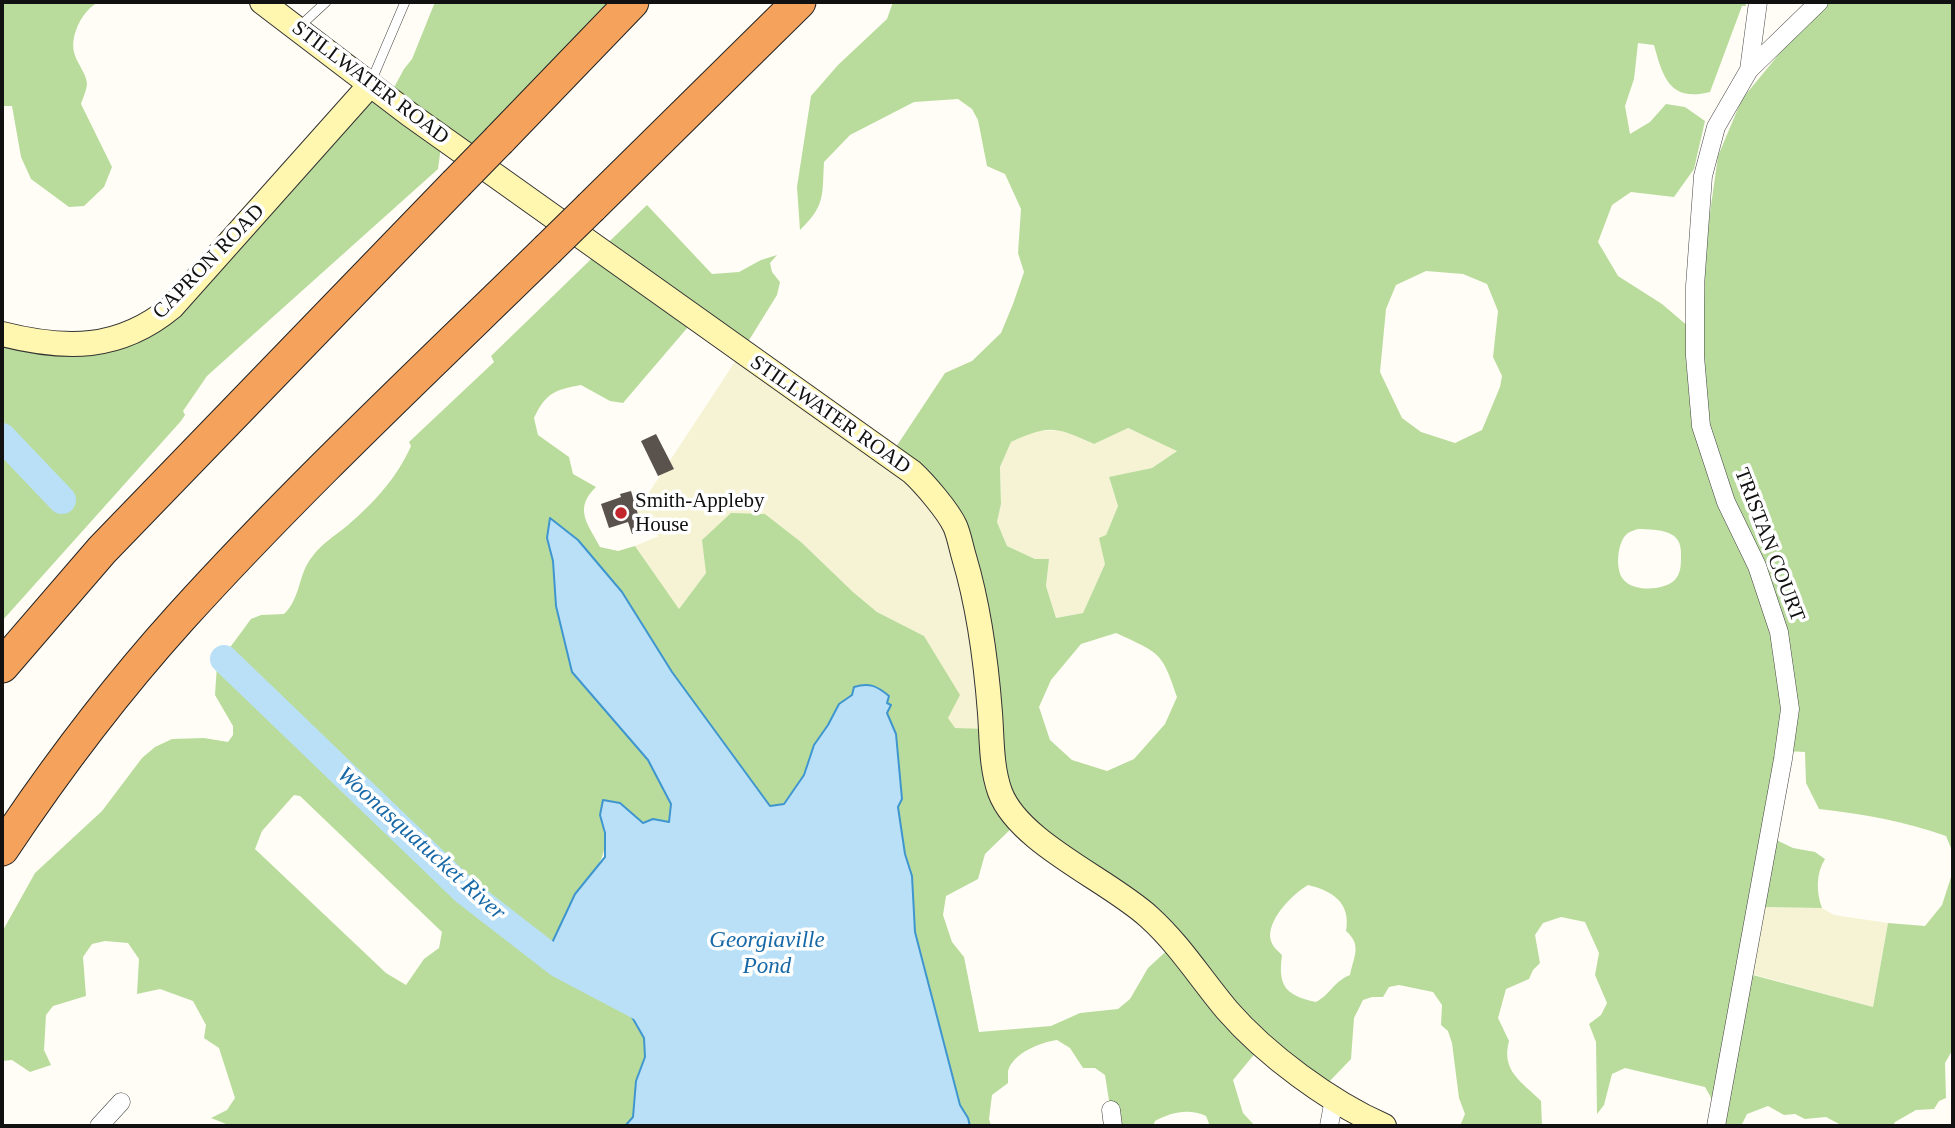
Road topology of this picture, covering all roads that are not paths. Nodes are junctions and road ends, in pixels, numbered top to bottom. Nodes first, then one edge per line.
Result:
1 (262, 2) edge
2 (326, 2) edge
3 (405, 2) edge
4 (632, 2) edge
5 (799, 2) edge
6 (1758, 2) edge
7 (1819, 2) edge
8 (297, 29) junction
9 (1749, 71) junction
10 (370, 85) junction
11 (2, 334) edge
12 (2, 666) edge
13 (2, 849) edge
14 (1334, 1099) junction
15 (121, 1102) dead end
16 (99, 1126) edge
17 (1329, 1126) edge
18 (1384, 1126) edge
19 (1716, 1126) edge

1 - 8 street, STILLWATER ROAD
2 - 8 lane
3 - 10 lane
4 - 12 highway, bridge
5 - 13 highway, bridge
6 - 9 street, TRISTAN COURT
7 - 9 street, TRISTAN COURT
8 - 10 street, STILLWATER ROAD
9 - 19 street, TRISTAN COURT
10 - 11 street, CAPRON ROAD
10 - 14 street, STILLWATER ROAD
14 - 17 street
14 - 18 street, STILLWATER ROAD
15 - 16 street

